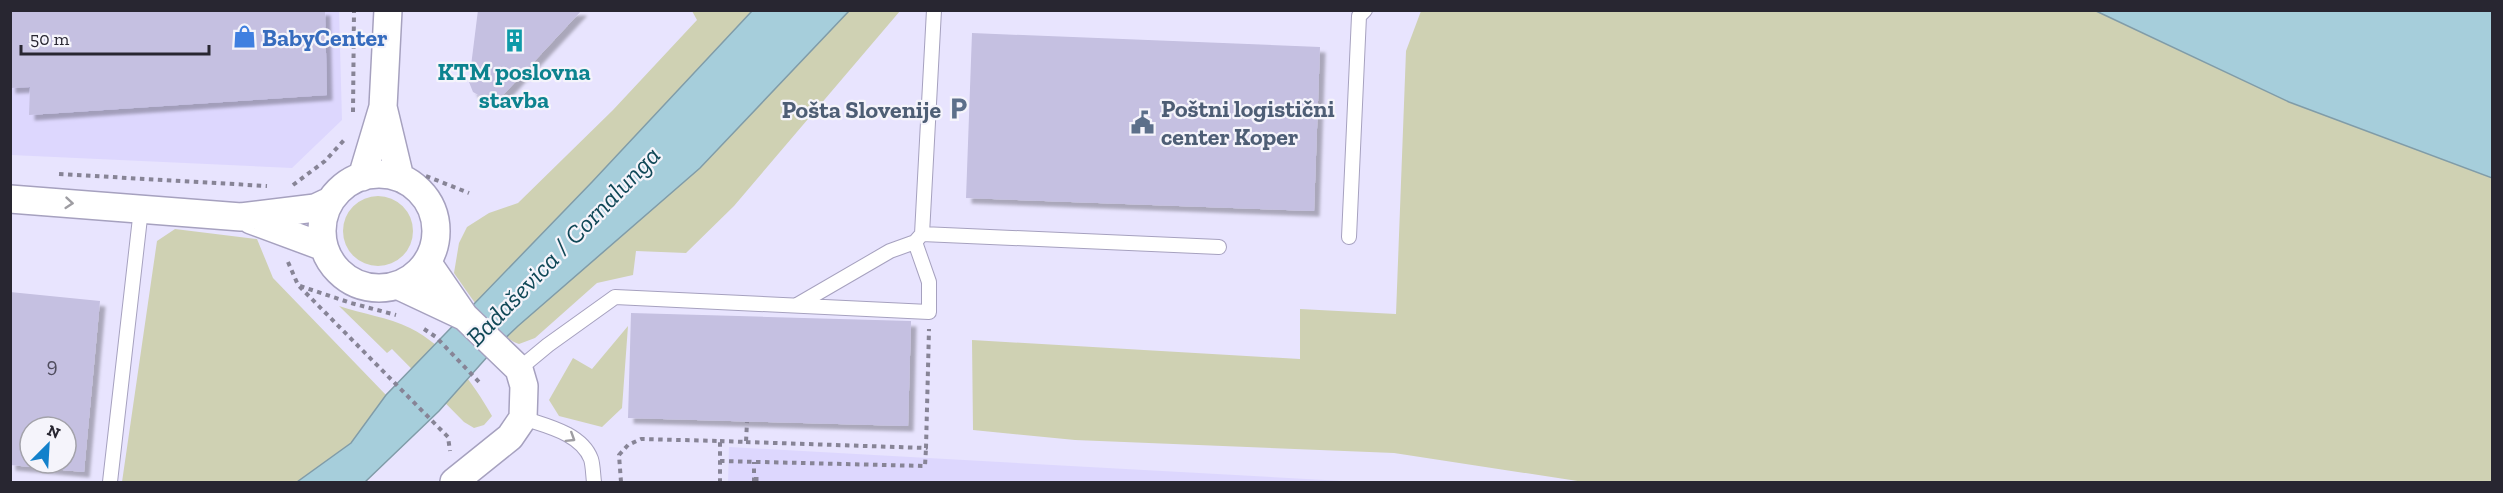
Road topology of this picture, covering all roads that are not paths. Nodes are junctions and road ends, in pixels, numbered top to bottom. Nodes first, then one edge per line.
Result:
1 (388, 10) edge
2 (934, 10) edge
3 (1365, 10) edge
4 (383, 107) junction
5 (410, 173) junction
6 (362, 177) junction
7 (10, 199) edge
8 (330, 201) junction
9 (141, 209) junction
10 (285, 209) junction
11 (1349, 237) dead end
12 (919, 238) junction
13 (324, 247) junction
14 (1219, 247) dead end
15 (427, 262) junction
16 (397, 285) junction
17 (797, 305) junction
18 (464, 316) junction
19 (519, 369) junction
20 (523, 418) junction
21 (110, 483) edge
22 (454, 483) edge
23 (594, 483) edge

1 - 4 street
2 - 12 lane
3 - 11 lane
4 - 5 street
4 - 6 street
5 - 6 street
5 - 15 street
6 - 8 street
7 -> 9 street
8 - 10 street
8 - 13 street
9 - 10 street
9 - 21 lane
10 - 13 street
12 - 14 lane
12 - 17 lane
12 - 17 lane
13 - 16 street
15 - 16 street
15 - 18 street
16 - 18 street
17 - 19 lane
18 - 19 street
19 - 20 street
20 - 22 street
20 -> 23 lane

